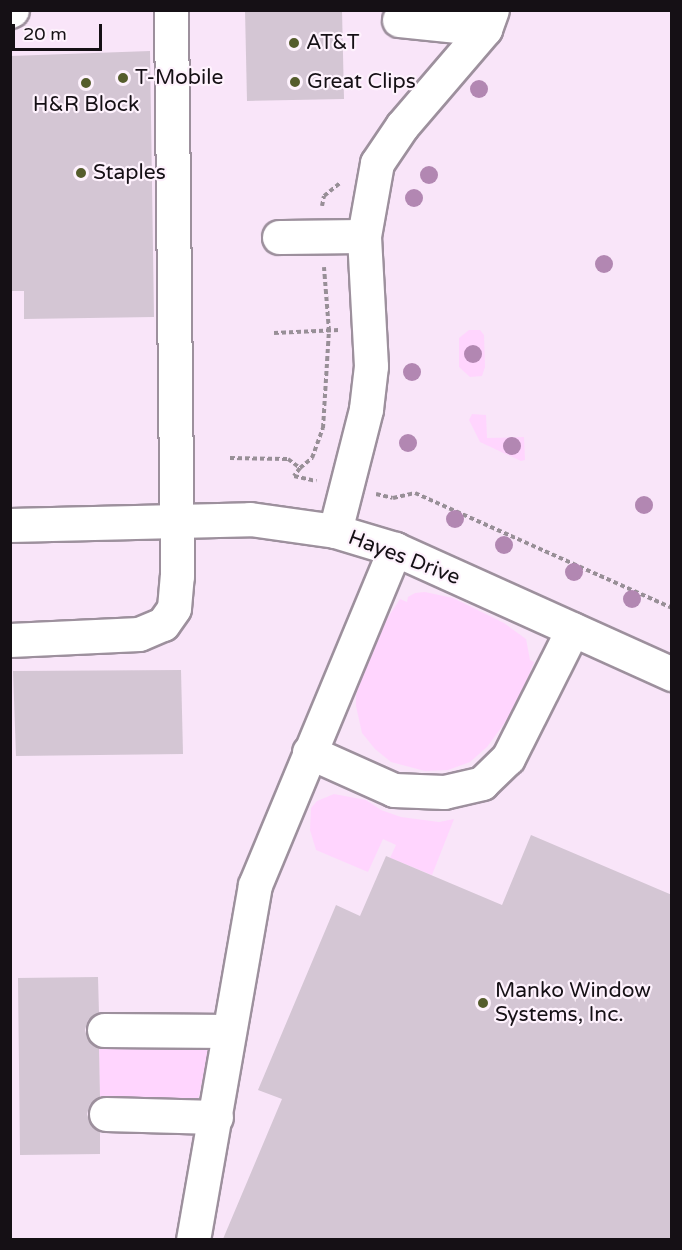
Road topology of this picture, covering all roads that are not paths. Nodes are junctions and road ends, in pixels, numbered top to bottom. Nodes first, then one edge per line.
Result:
1 (171, 10) edge
2 (399, 20) dead end
3 (488, 20) edge
4 (364, 236) junction
5 (279, 237) dead end
6 (176, 521) junction
7 (10, 525) edge
8 (334, 531) junction
9 (395, 549) junction
10 (573, 629) junction
11 (10, 640) edge
12 (672, 674) edge
13 (309, 752) junction
14 (104, 1030) dead end
15 (229, 1031) junction
16 (106, 1114) dead end
17 (216, 1117) junction
18 (193, 1239) edge

1 - 6 street
2 - 3 street
3 - 4 street
4 - 5 street
4 - 8 street
6 - 7 street, Hayes Drive
6 - 8 street, Hayes Drive
6 - 11 street
8 - 9 street, Hayes Drive
9 - 10 street, Hayes Drive
9 - 13 street
10 - 12 street, Hayes Drive
10 - 13 street
13 - 15 street
14 - 15 street
15 - 17 street
16 - 17 street
17 - 18 street

